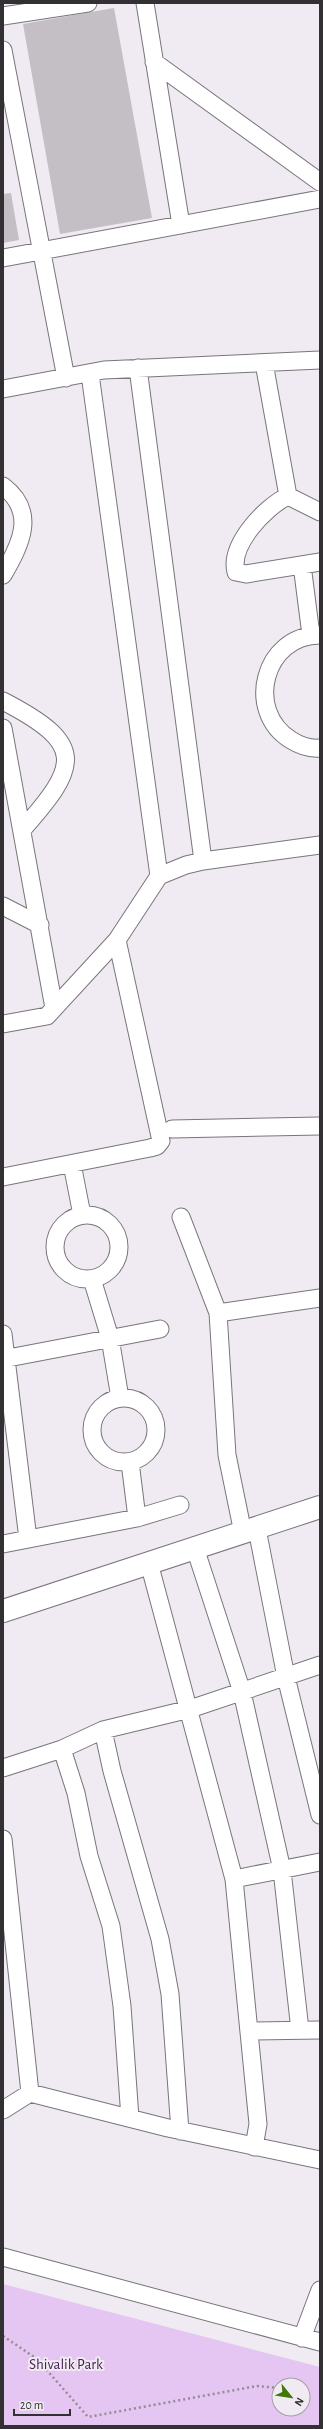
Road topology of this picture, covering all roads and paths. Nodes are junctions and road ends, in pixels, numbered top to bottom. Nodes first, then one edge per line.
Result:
1 (88, 3) edge
2 (145, 3) edge
3 (3, 16) edge
4 (3, 50) edge
5 (154, 62) junction
6 (320, 182) edge
7 (320, 199) edge
8 (181, 226) junction
9 (41, 250) junction
10 (3, 258) edge
11 (320, 360) edge
12 (264, 362) junction
13 (138, 368) junction
14 (90, 374) junction
15 (66, 378) junction
16 (3, 390) edge
17 (3, 486) edge
18 (288, 496) junction
19 (320, 512) edge
20 (320, 562) edge
21 (302, 565) junction
22 (3, 574) edge
23 (316, 635) edge
24 (3, 701) edge
25 (3, 728) edge
26 (320, 748) edge
27 (6, 768) edge
28 (22, 830) junction
29 (320, 845) edge
30 (203, 861) junction
31 (159, 876) junction
32 (3, 906) edge
33 (40, 925) junction
34 (117, 940) junction
35 (54, 1008) junction
36 (3, 1024) edge
37 (320, 1126) edge
38 (172, 1129) dead end
39 (72, 1164) junction
40 (3, 1177) edge
41 (82, 1215) junction
42 (181, 1218) dead end
43 (92, 1279) junction
44 (320, 1298) edge
45 (218, 1313) junction
46 (160, 1329) dead end
47 (3, 1334) edge
48 (110, 1338) junction
49 (5, 1359) edge
50 (120, 1398) junction
51 (130, 1462) junction
52 (180, 1505) dead end
53 (320, 1507) edge
54 (137, 1518) junction
55 (250, 1531) junction
56 (28, 1539) junction
57 (3, 1544) edge
58 (195, 1548) junction
59 (149, 1563) junction
60 (3, 1611) edge
61 (320, 1665) edge
62 (286, 1677) junction
63 (242, 1692) junction
64 (190, 1710) junction
65 (103, 1730) junction
66 (62, 1749) junction
67 (3, 1768) edge
68 (320, 1815) edge
69 (3, 1839) edge
70 (320, 1862) edge
71 (282, 1870) junction
72 (234, 1879) junction
73 (300, 2030) junction
74 (320, 2030) edge
75 (249, 2031) junction
76 (30, 2093) junction
77 (3, 2110) edge
78 (130, 2118) junction
79 (180, 2131) junction
80 (254, 2146) junction
81 (320, 2160) edge
82 (3, 2257) edge
83 (320, 2290) edge
84 (3, 2336) edge
85 (302, 2338) junction
86 (320, 2342) edge
87 (271, 2387) edge

1 - 3 street
2 - 5 street
4 - 9 street
5 - 6 street
5 - 8 street
7 - 8 street
8 - 9 street
9 - 10 street
9 - 15 street
11 - 12 street
12 - 13 street
12 - 18 street
13 - 14 street
13 - 30 street
14 - 15 street
14 - 31 street
15 - 16 street
17 - 22 street
18 - 19 street
18 - 21 street
20 - 21 street
21 - 23 street
23 - 26 street
24 - 28 street
25 - 27 street
27 - 28 street
28 - 33 street
29 - 30 street
30 - 31 street
31 - 34 street
32 - 33 street
33 - 35 street
34 - 35 street
34 - 39 street
35 - 36 street
37 - 38 street
39 - 40 street
39 - 41 street
41 - 43 street
41 - 43 street
42 - 45 street
43 - 48 street
44 - 45 street
45 - 55 street
46 - 48 street
47 - 49 street
48 - 49 street
48 - 50 street
49 - 56 street
50 - 51 street
50 - 51 street
51 - 54 street
52 - 54 street
53 - 55 street
54 - 56 street
55 - 58 street
55 - 62 street
56 - 57 street
58 - 59 street
58 - 63 street
59 - 60 street
59 - 64 street
61 - 62 street
62 - 63 street
62 - 68 street
63 - 64 street
63 - 71 street
64 - 65 street
64 - 72 street
65 - 66 street
65 - 79 street
66 - 67 street
66 - 78 street
69 - 76 street
70 - 71 street
71 - 72 street
71 - 73 street
72 - 75 street
73 - 74 street
73 - 75 street
75 - 80 street
76 - 77 street
76 - 78 street
78 - 79 street
79 - 80 street
80 - 81 street
82 - 85 street
83 - 85 street
84 - 87 path
85 - 86 street

